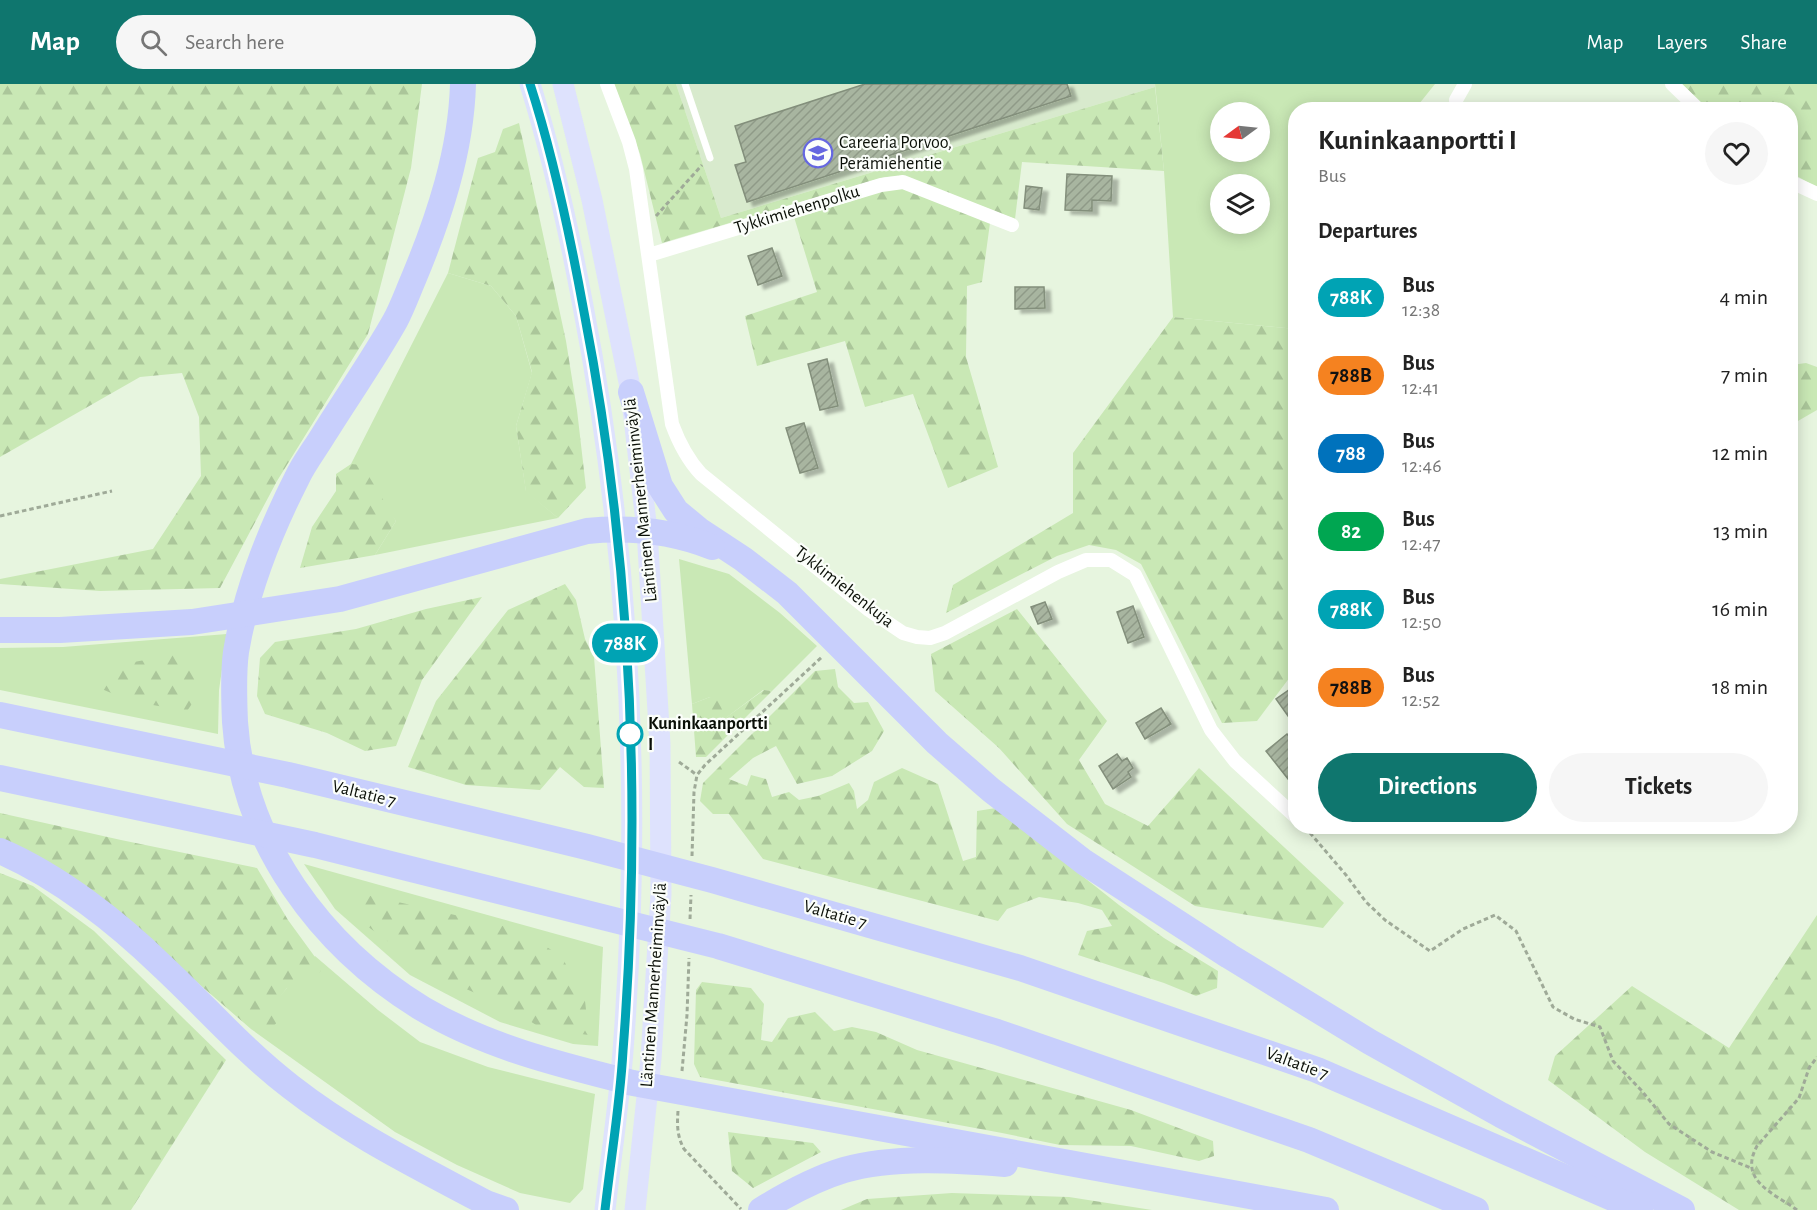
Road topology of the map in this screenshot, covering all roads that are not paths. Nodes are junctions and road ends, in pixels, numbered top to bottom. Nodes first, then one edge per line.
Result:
1 (463, 84) edge
2 (530, 84) edge
3 (563, 84) edge
4 (607, 84) edge
5 (685, 84) edge
6 (1465, 84) edge
7 (1672, 84) edge
8 (1456, 100) dead end
9 (1691, 102) edge
10 (710, 158) road end
11 (1798, 185) edge
12 (1817, 194) edge
13 (1012, 225) dead end
14 (649, 255) junction
15 (631, 392) junction
16 (617, 528) junction
17 (647, 531) junction
18 (743, 559) junction
19 (0, 630) edge
20 (0, 715) edge
21 (0, 778) edge
22 (1288, 810) edge
23 (0, 851) edge
24 (1162, 1179) junction
25 (506, 1210) edge
26 (605, 1210) edge
27 (635, 1210) edge
28 (761, 1210) edge
29 (1326, 1210) edge
30 (1476, 1210) edge
31 (1640, 1210) edge
32 (1682, 1210) edge

1 - 24 highway
2 - 16 main road, Läntinen Mannerheiminväylä
3 - 15 main road, Läntinen Mannerheiminväylä
4 - 14 street, Tykkimiehenkuja
5 - 10 lane
6 - 8 street
7 - 9 street
11 - 12 street
13 - 14 street, Tykkimiehenpolku
14 - 22 street, Tykkimiehenkuja
15 - 17 main road, Läntinen Mannerheiminväylä
15 - 18 highway
16 - 17 highway
16 - 19 highway
16 - 26 main road, Läntinen Mannerheiminväylä
17 - 18 highway
17 - 27 main road, Läntinen Mannerheiminväylä
18 - 32 highway
20 - 31 highway, Valtatie 7
21 - 30 highway
23 - 25 highway
24 - 28 highway
24 - 29 highway

